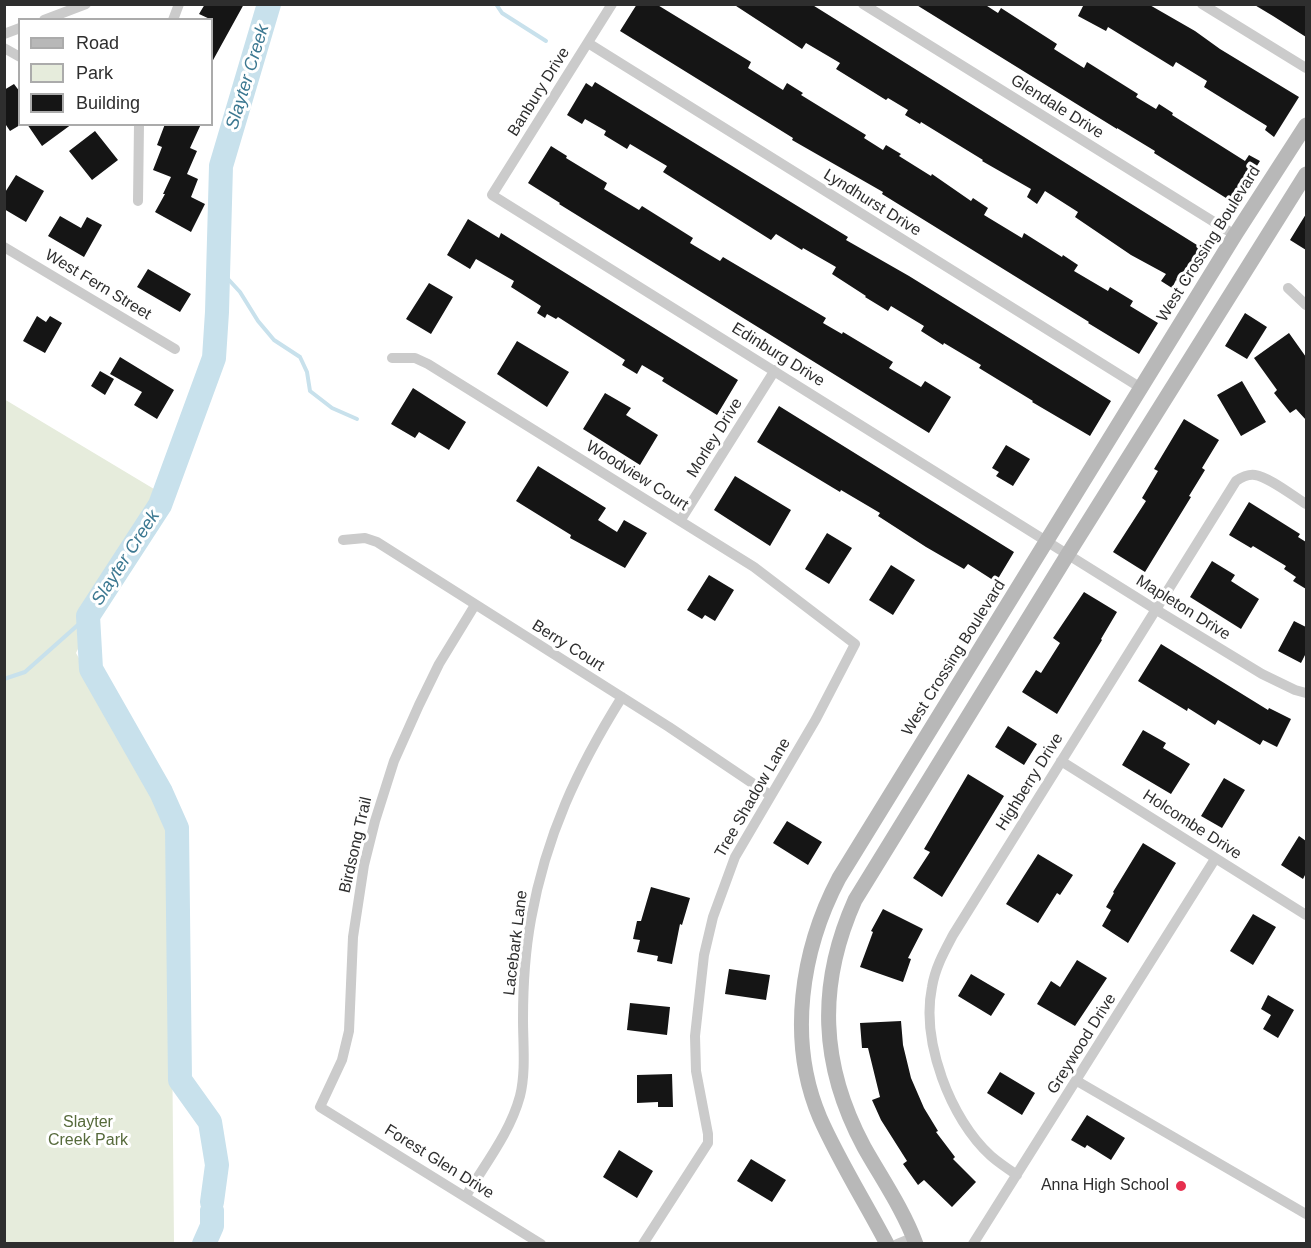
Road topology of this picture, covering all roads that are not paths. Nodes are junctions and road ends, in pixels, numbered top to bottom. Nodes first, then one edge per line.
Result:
1 (86, 4) edge
2 (612, 4) edge
3 (863, 4) edge
4 (1202, 4) edge
5 (1216, 8) edge
6 (49, 18) edge
7 (588, 43) junction
8 (4, 48) edge
9 (18, 56) edge
10 (1306, 68) edge
11 (1306, 125) edge
12 (139, 126) edge
13 (1306, 174) edge
14 (492, 195) joint
15 (138, 201) dead end
16 (1235, 235) junction
17 (4, 247) edge
18 (1288, 288) dead end
19 (1306, 305) edge
20 (175, 349) dead end
21 (392, 358) dead end
22 (775, 370) junction
23 (1141, 388) junction
24 (1306, 504) edge
25 (680, 521) junction
26 (343, 540) dead end
27 (1048, 541) junction
28 (1068, 554) junction
29 (475, 605) junction
30 (1155, 609) junction
31 (855, 644) joint
32 (1306, 693) edge
33 (622, 698) junction
34 (1061, 761) junction
35 (770, 795) junction
36 (1215, 859) junction
37 (1306, 915) edge
38 (1077, 1081) junction
39 (320, 1107) joint
40 (1017, 1175) junction
41 (465, 1196) junction
42 (1306, 1214) edge
43 (915, 1240) edge
44 (541, 1244) edge
45 (643, 1244) edge
46 (887, 1244) edge
47 (897, 1244) edge
48 (973, 1244) edge

1 - 6 street
2 - 7 street, Banbury Drive
3 - 16 street, Glendale Drive
4 - 5 street
5 - 10 street
7 - 14 street, Banbury Drive
7 - 23 street, Lyndhurst Drive
8 - 9 street
11 - 16 street, West Crossing Boulevard
12 - 15 street
13 - 28 street
14 - 22 street, Edinburg Drive
16 - 23 street, West Crossing Boulevard
17 - 20 street, West Fern Street
18 - 19 street
21 - 25 street, Woodview Court
22 - 25 street, Morley Drive
22 - 27 street, Edinburg Drive
23 - 27 street, West Crossing Boulevard
24 - 30 street, Highberry Drive
25 - 31 street, Woodview Court
26 - 29 street, Berry Court
27 - 28 street, Mapleton Drive
27 - 46 street, West Crossing Boulevard
28 - 30 street, Mapleton Drive
28 - 43 street
29 - 33 street, Berry Court
29 - 39 street, Birdsong Trail
30 - 32 street, Mapleton Drive
30 - 34 street, Highberry Drive
31 - 35 street, Tree Shadow Lane
33 - 35 street, Berry Court
33 - 41 street, Lacebark Lane
34 - 36 street, Holcombe Drive
34 - 40 street, Highberry Drive
35 - 45 street, Tree Shadow Lane
36 - 37 street, Holcombe Drive
36 - 38 street, Greywood Drive
38 - 40 street, Greywood Drive
38 - 42 street
39 - 41 street, Forest Glen Drive
40 - 48 street, Greywood Drive
41 - 44 street, Forest Glen Drive
43 - 47 street

